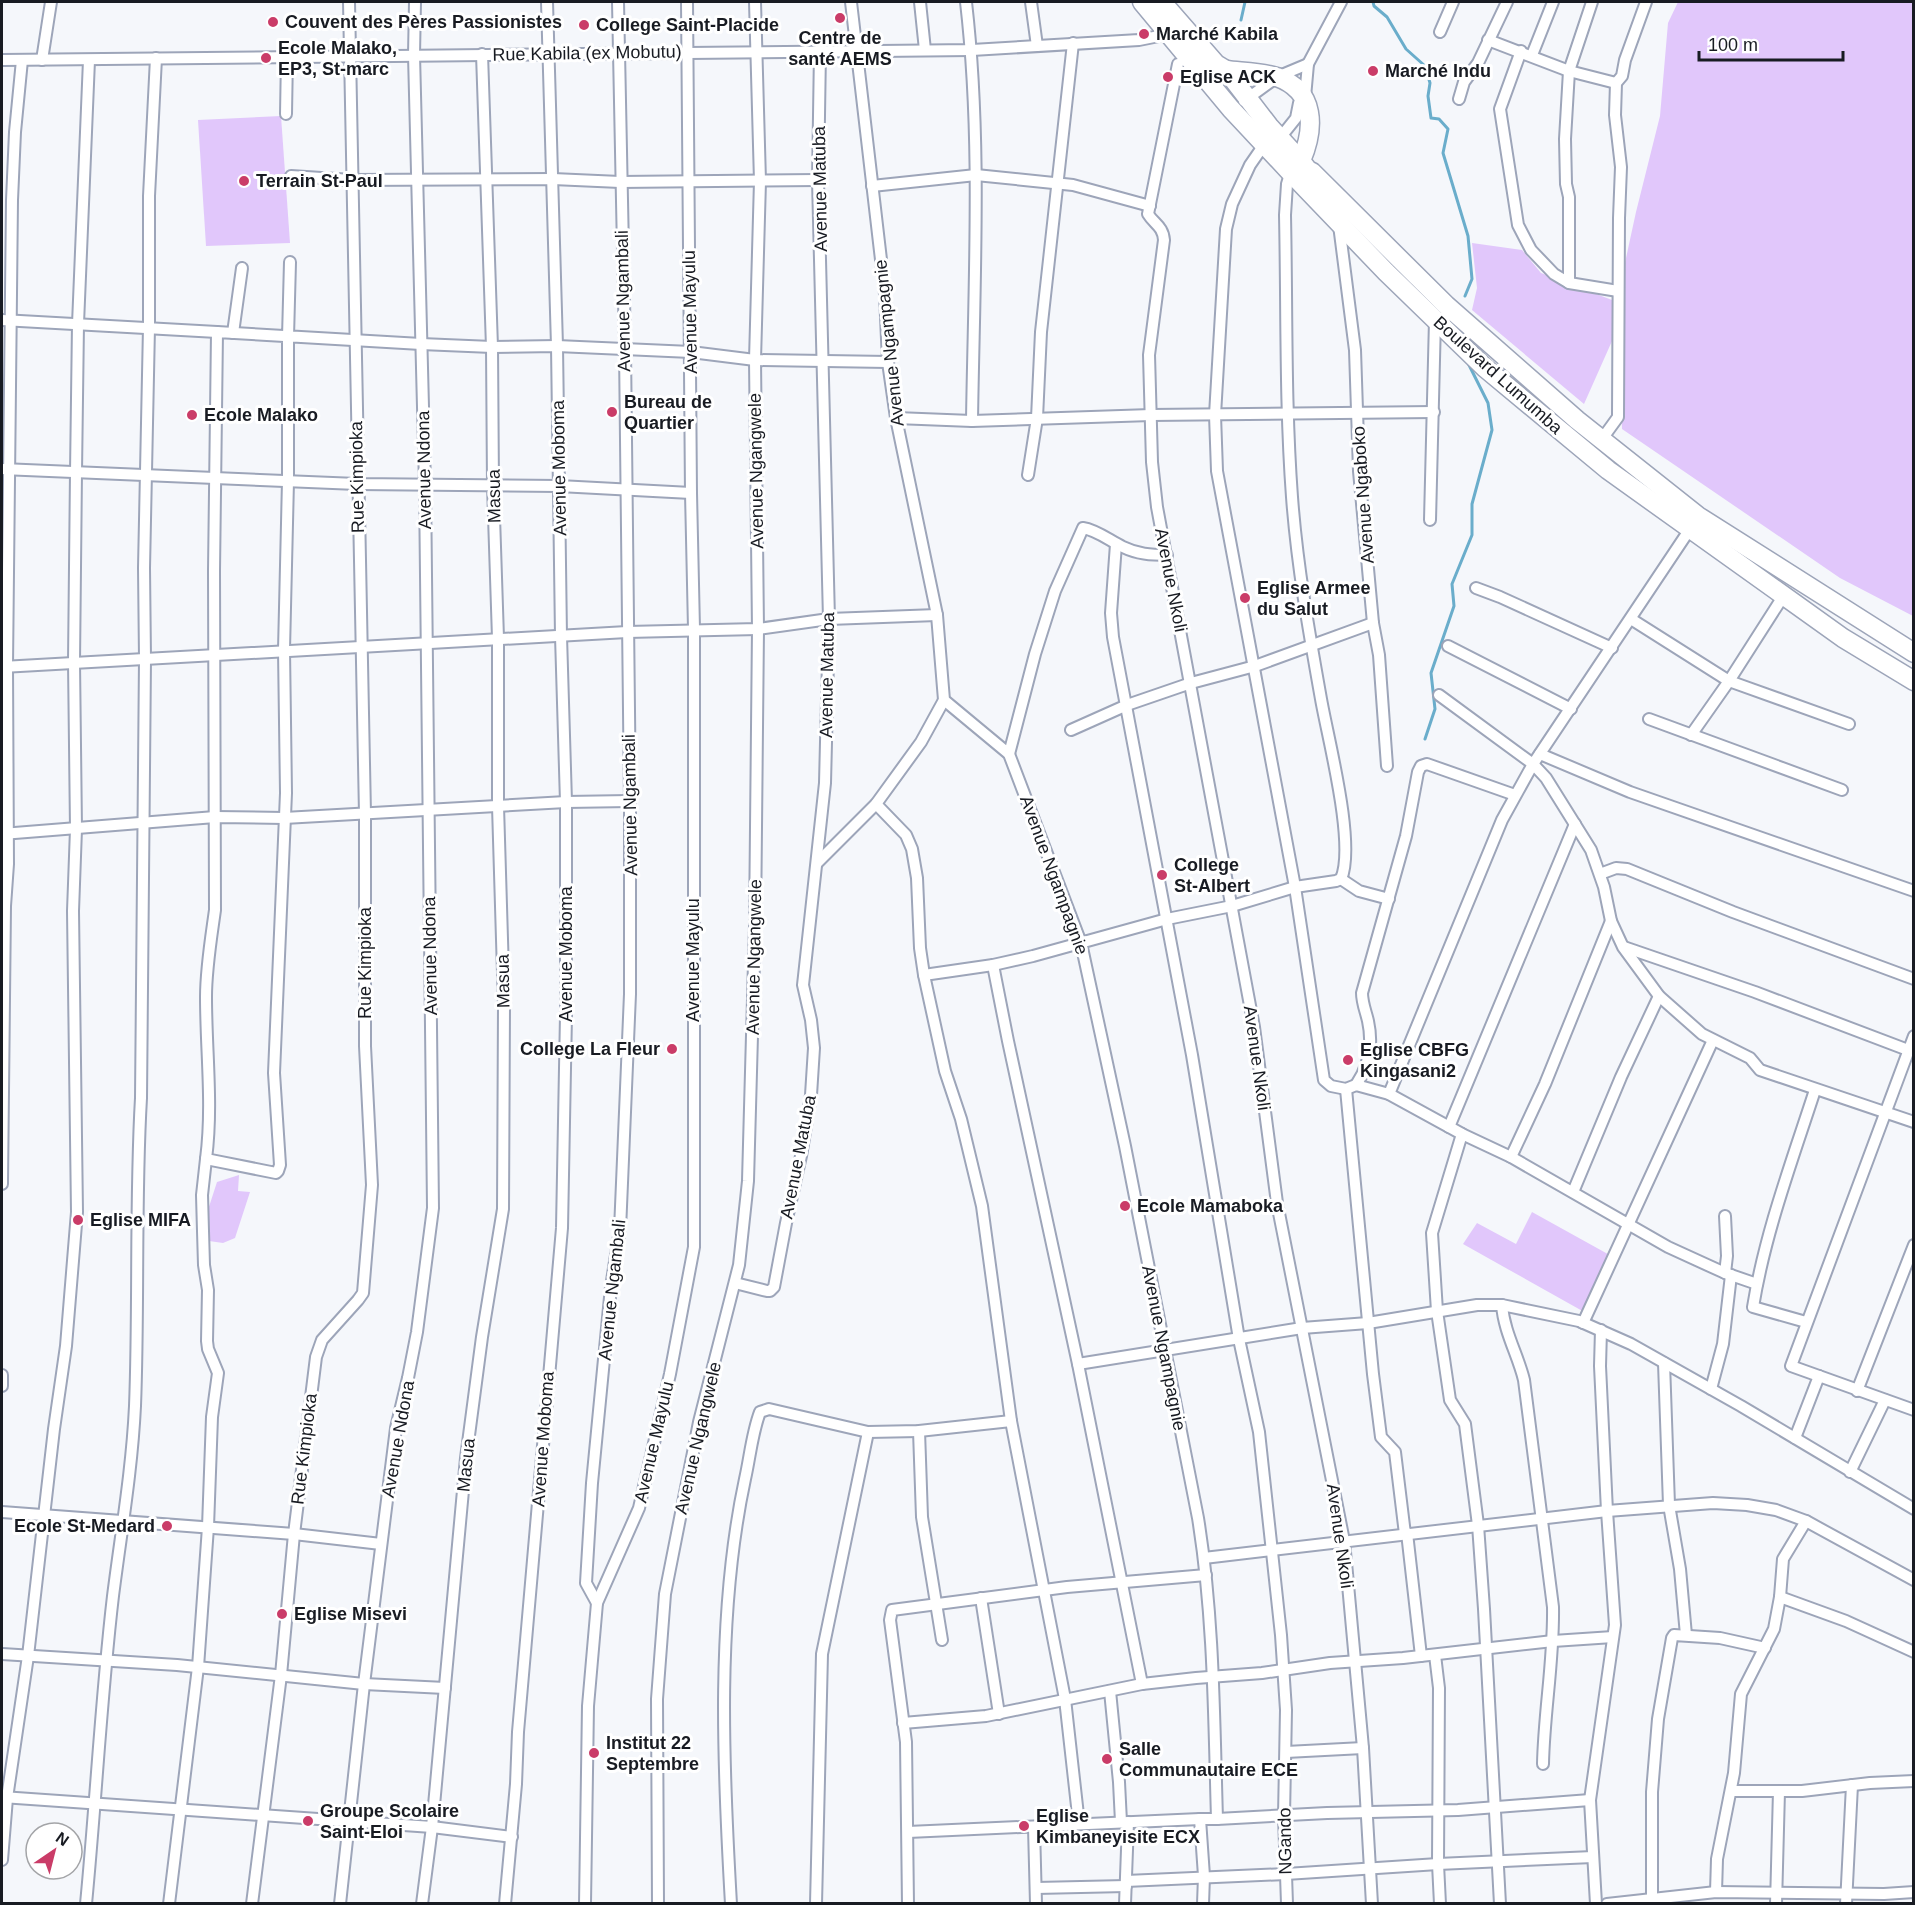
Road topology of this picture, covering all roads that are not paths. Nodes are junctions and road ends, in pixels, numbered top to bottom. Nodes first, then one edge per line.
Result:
1 (51, 2) edge
2 (349, 2) edge
3 (415, 2) edge
4 (548, 2) edge
5 (618, 2) edge
6 (687, 2) edge
7 (755, 2) edge
8 (851, 2) edge
9 (920, 2) edge
10 (966, 2) edge
11 (1031, 2) edge
12 (1142, 2) edge
13 (1162, 2) edge
14 (1341, 2) edge
15 (1453, 2) edge
16 (1507, 2) edge
17 (1553, 2) edge
18 (1592, 2) edge
19 (1646, 2) edge
20 (1440, 32) dead end
21 (1171, 38) junction
22 (1488, 40) junction
23 (1073, 43) junction
24 (1037, 46) junction
25 (925, 50) junction
26 (972, 50) junction
27 (820, 51) junction
28 (858, 51) junction
29 (1521, 51) junction
30 (687, 52) junction
31 (755, 52) junction
32 (620, 53) junction
33 (482, 54) junction
34 (549, 54) junction
35 (351, 55) junction
36 (414, 55) junction
37 (1532, 55) junction
38 (287, 56) junction
39 (156, 58) junction
40 (2, 60) edge
41 (22, 60) junction
42 (42, 60) junction
43 (89, 60) junction
44 (1178, 64) dead end
45 (1308, 64) junction
46 (1226, 70) junction
47 (1569, 70) junction
48 (1276, 77) junction
49 (1209, 83) junction
50 (1616, 83) junction
51 (1305, 97) junction
52 (1246, 99) junction
53 (1459, 99) dead end
54 (1232, 110) junction
55 (286, 114) dead end
56 (1274, 142) junction
57 (1296, 166) junction
58 (976, 175) junction
59 (291, 176) dead end
60 (419, 179) junction
61 (486, 179) junction
62 (553, 179) junction
63 (352, 180) junction
64 (818, 180) junction
65 (760, 181) junction
66 (620, 182) junction
67 (688, 182) junction
68 (1057, 183) junction
69 (872, 186) junction
70 (1150, 213) junction
71 (1339, 224) junction
72 (290, 262) dead end
73 (242, 268) dead end
74 (1569, 284) junction
75 (1618, 291) junction
76 (6, 320) edge
77 (1435, 320) junction
78 (78, 324) junction
79 (149, 327) junction
80 (217, 332) junction
81 (233, 333) junction
82 (288, 337) junction
83 (355, 341) junction
84 (421, 344) junction
85 (557, 346) junction
86 (492, 347) junction
87 (625, 349) junction
88 (691, 352) junction
89 (755, 360) junction
90 (824, 362) junction
91 (888, 362) junction
92 (1434, 412) junction
93 (1289, 414) junction
94 (1358, 414) junction
95 (1150, 415) junction
96 (1215, 415) junction
97 (896, 418) junction
98 (1037, 418) junction
99 (972, 420) junction
100 (1602, 439) junction
101 (5, 469) edge
102 (76, 472) junction
103 (1028, 475) dead end
104 (146, 476) junction
105 (216, 478) junction
106 (288, 481) junction
107 (357, 484) junction
108 (425, 485) junction
109 (493, 486) junction
110 (559, 486) junction
111 (626, 489) junction
112 (691, 494) junction
113 (1430, 520) dead end
114 (1690, 529) junction
115 (1116, 544) junction
116 (1167, 555) junction
117 (1476, 588) dead end
118 (1784, 595) junction
119 (937, 615) junction
120 (830, 619) junction
121 (1631, 619) junction
122 (1373, 623) junction
123 (694, 629) junction
124 (758, 629) junction
125 (627, 632) junction
126 (561, 636) junction
127 (498, 638) junction
128 (427, 642) junction
129 (1312, 646) junction
130 (1448, 646) dead end
131 (361, 648) junction
132 (1612, 648) junction
133 (284, 650) junction
134 (1914, 653) edge
135 (215, 656) junction
136 (145, 659) junction
137 (74, 662) junction
138 (4, 666) edge
139 (1255, 666) junction
140 (1729, 681) junction
141 (1914, 681) edge
142 (1191, 683) junction
143 (1439, 695) dead end
144 (944, 700) junction
145 (1127, 705) junction
146 (1570, 709) junction
147 (1649, 719) dead end
148 (1849, 724) dead end
149 (1071, 730) dead end
150 (1691, 735) junction
151 (1010, 754) junction
152 (1540, 754) junction
153 (1533, 764) junction
154 (1387, 766) dead end
155 (1842, 790) dead end
156 (1515, 795) junction
157 (630, 801) junction
158 (566, 802) junction
159 (876, 804) junction
160 (498, 806) junction
161 (428, 809) junction
162 (365, 814) junction
163 (215, 817) junction
164 (284, 818) junction
165 (143, 823) junction
166 (1575, 824) junction
167 (76, 829) junction
168 (4, 834) edge
169 (817, 863) junction
170 (1600, 874) junction
171 (1341, 879) junction
172 (1295, 887) junction
173 (1914, 891) edge
174 (1389, 899) junction
175 (1232, 906) junction
176 (1167, 919) junction
177 (1611, 921) junction
178 (1081, 943) junction
179 (1623, 947) junction
180 (993, 964) junction
181 (924, 975) junction
182 (1914, 979) edge
183 (1659, 996) junction
184 (1914, 1036) edge
185 (1713, 1040) junction
186 (1908, 1050) junction
187 (1351, 1087) junction
188 (1815, 1090) junction
189 (1389, 1094) junction
190 (1885, 1112) junction
191 (1914, 1122) edge
192 (1449, 1127) junction
193 (1462, 1134) junction
194 (2, 1142) edge
195 (1511, 1158) junction
196 (206, 1159) junction
197 (2, 1184) edge
198 (1573, 1192) junction
199 (1725, 1216) dead end
200 (1629, 1223) junction
201 (1914, 1245) edge
202 (1728, 1274) junction
203 (735, 1283) junction
204 (1757, 1284) junction
205 (1502, 1305) junction
206 (1437, 1311) junction
207 (1806, 1322) junction
208 (1368, 1323) junction
209 (1583, 1323) junction
210 (1302, 1328) junction
211 (1601, 1330) junction
212 (1239, 1339) junction
213 (1166, 1351) junction
214 (1664, 1363) junction
215 (1078, 1364) junction
216 (2, 1375) edge
217 (1819, 1377) junction
218 (2, 1386) edge
219 (1711, 1389) junction
220 (1857, 1391) junction
221 (1885, 1400) junction
222 (1914, 1410) edge
223 (1011, 1421) junction
224 (919, 1431) junction
225 (868, 1432) junction
226 (1795, 1438) junction
227 (1850, 1472) junction
228 (1669, 1505) junction
229 (1913, 1508) edge
230 (1607, 1511) junction
231 (2, 1512) edge
232 (44, 1514) junction
233 (1543, 1518) junction
234 (124, 1521) junction
235 (1806, 1521) junction
236 (1478, 1525) junction
237 (208, 1527) junction
238 (294, 1534) junction
239 (1406, 1534) junction
240 (1344, 1540) junction
241 (381, 1544) junction
242 (1271, 1549) junction
243 (1204, 1557) junction
244 (1206, 1575) junction
245 (1914, 1580) edge
246 (1122, 1581) junction
247 (1042, 1590) junction
248 (981, 1598) junction
249 (1780, 1598) junction
250 (597, 1603) junction
251 (936, 1604) junction
252 (1686, 1635) junction
253 (1613, 1637) junction
254 (942, 1640) dead end
255 (1553, 1641) junction
256 (1486, 1648) junction
257 (1765, 1648) junction
258 (1912, 1648) edge
259 (2, 1654) edge
260 (1436, 1655) junction
261 (28, 1656) junction
262 (1421, 1656) junction
263 (106, 1661) junction
264 (1356, 1661) junction
265 (198, 1667) junction
266 (1284, 1670) junction
267 (281, 1675) junction
268 (1213, 1676) junction
269 (364, 1684) junction
270 (1142, 1684) junction
271 (445, 1688) junction
272 (1110, 1690) junction
273 (1065, 1699) junction
274 (999, 1714) junction
275 (903, 1723) junction
276 (1363, 1748) junction
277 (1286, 1752) junction
278 (1542, 1764) dead end
279 (1914, 1781) edge
280 (1852, 1785) junction
281 (1731, 1791) junction
282 (1779, 1791) junction
283 (4, 1798) edge
284 (1590, 1800) junction
285 (96, 1805) junction
286 (1495, 1807) junction
287 (180, 1811) junction
288 (1438, 1811) junction
289 (1367, 1813) junction
290 (262, 1815) junction
291 (1284, 1816) junction
292 (1217, 1819) junction
293 (1200, 1820) junction
294 (350, 1822) junction
295 (1124, 1822) junction
296 (1079, 1824) junction
297 (432, 1827) junction
298 (1034, 1827) junction
299 (908, 1832) junction
300 (512, 1837) junction
301 (1593, 1857) junction
302 (2, 1860) edge
303 (1498, 1861) junction
304 (1438, 1863) junction
305 (1370, 1867) junction
306 (1286, 1874) junction
307 (1204, 1876) junction
308 (1126, 1883) junction
309 (1036, 1888) junction
310 (1914, 1892) edge
311 (1714, 1896) edge
312 (1776, 1898) edge
313 (1847, 1898) edge
314 (1652, 1899) junction
315 (86, 1904) edge
316 (170, 1904) edge
317 (252, 1904) edge
318 (340, 1904) edge
319 (422, 1904) edge
320 (505, 1904) edge
321 (585, 1904) edge
322 (658, 1904) edge
323 (731, 1904) edge
324 (816, 1904) edge
325 (908, 1904) edge
326 (1036, 1904) edge
327 (1125, 1904) edge
328 (1203, 1904) edge
329 (1287, 1904) edge
330 (1372, 1904) edge
331 (1440, 1904) edge
332 (1500, 1904) edge
333 (1596, 1904) edge
334 (1607, 1904) edge

1 - 42 street
2 - 35 street, Rue Kimpioka
3 - 36 street, Avenue Ndona
4 - 34 street, Avenue Moboma
5 - 32 street, Avenue Ngambali
6 - 30 street, Avenue Mayulu
7 - 31 street, Avenue Ngangwele
8 - 28 street, Avenue Ngampagnie
9 - 25 street
10 - 26 street
11 - 24 street
12 - 21 highway, Boulevard Lumumba
13 - 46 highway, Boulevard Lumumba
14 - 45 street
15 - 20 street
16 - 22 street
17 - 37 street
18 - 47 street
19 - 50 street
21 - 23 street, Rue Kabila (ex Mobutu)
21 - 49 highway, Boulevard Lumumba
22 - 29 street
22 - 53 street
23 - 24 street, Rue Kabila (ex Mobutu)
23 - 68 street
24 - 26 street, Rue Kabila (ex Mobutu)
25 - 26 street, Rue Kabila (ex Mobutu)
25 - 28 street, Rue Kabila (ex Mobutu)
26 - 58 street
27 - 28 street, Rue Kabila (ex Mobutu)
27 - 31 street, Rue Kabila (ex Mobutu)
27 - 64 street, Avenue Matuba
28 - 69 street, Avenue Ngampagnie
29 - 37 street
29 - 74 street
30 - 31 street, Rue Kabila (ex Mobutu)
30 - 32 street, Rue Kabila (ex Mobutu)
30 - 67 street, Avenue Mayulu
31 - 65 street, Avenue Ngangwele
32 - 34 street, Rue Kabila (ex Mobutu)
32 - 66 street, Avenue Ngambali
33 - 34 street, Rue Kabila (ex Mobutu)
33 - 36 street, Rue Kabila (ex Mobutu)
33 - 61 street, Masua
34 - 62 street, Avenue Moboma
35 - 36 street, Rue Kabila (ex Mobutu)
35 - 38 street, Rue Kabila (ex Mobutu)
35 - 63 street, Rue Kimpioka
36 - 60 street, Avenue Ndona
37 - 47 street
38 - 39 street, Rue Kabila (ex Mobutu)
38 - 55 street
39 - 43 street, Rue Kabila (ex Mobutu)
39 - 79 street
40 - 41 street, Rue Kabila (ex Mobutu)
41 - 42 street, Rue Kabila (ex Mobutu)
41 - 76 street
42 - 43 street, Rue Kabila (ex Mobutu)
43 - 78 street
44 - 70 street
45 - 48 street
45 - 51 street
46 - 48 highway
46 - 49 highway
46 - 52 highway, Boulevard Lumumba
47 - 50 street
47 - 74 street
48 - 51 highway
48 - 52 street
49 - 54 highway, Boulevard Lumumba
50 - 75 street
51 - 56 street
51 - 57 highway
52 - 54 street
52 - 56 highway, Boulevard Lumumba
54 - 56 highway, Boulevard Lumumba
56 - 57 highway, Boulevard Lumumba
56 - 96 street
57 - 71 highway, Boulevard Lumumba
57 - 93 street
57 - 100 highway, Boulevard Lumumba
58 - 68 street
58 - 69 street
58 - 99 street
59 - 63 street
60 - 61 street
60 - 63 street
60 - 84 street, Avenue Ndona
61 - 62 street
61 - 86 street, Masua
62 - 66 street
62 - 85 street, Avenue Moboma
63 - 83 street, Rue Kimpioka
64 - 65 street
64 - 90 street, Avenue Matuba
65 - 67 street
65 - 89 street, Avenue Ngangwele
66 - 67 street
66 - 87 street, Avenue Ngambali
67 - 88 street, Avenue Mayulu
68 - 70 street
68 - 98 street
69 - 91 street, Avenue Ngampagnie
70 - 95 street, Avenue Nkoli
71 - 77 highway, Boulevard Lumumba
71 - 94 street, Avenue Ngaboko
72 - 82 street
73 - 81 street
74 - 75 street
75 - 100 street
76 - 78 street
76 - 101 street
77 - 92 street
77 - 114 highway, Boulevard Lumumba
78 - 79 street
78 - 102 street
79 - 80 street
79 - 104 street
80 - 81 street
80 - 105 street
81 - 82 street
82 - 83 street
82 - 106 street
83 - 84 street
83 - 107 street, Rue Kimpioka
84 - 86 street
84 - 108 street, Avenue Ndona
85 - 86 street
85 - 87 street
85 - 110 street, Avenue Moboma
86 - 109 street, Masua
87 - 88 street
87 - 111 street, Avenue Ngambali
88 - 89 street
88 - 112 street, Avenue Mayulu
89 - 90 street
89 - 124 street, Avenue Ngangwele
90 - 91 street
90 - 120 street, Avenue Matuba
91 - 97 street, Avenue Ngampagnie
92 - 94 street
92 - 113 street
93 - 94 street
93 - 96 street
93 - 129 street
94 - 122 street, Avenue Ngaboko
95 - 96 street
95 - 98 street
95 - 116 street, Avenue Nkoli
96 - 139 street
97 - 99 street
97 - 119 street, Avenue Ngampagnie
98 - 99 street
98 - 103 street
100 - 134 highway, Boulevard Lumumba
101 - 102 street
101 - 138 street
102 - 104 street
102 - 137 street
104 - 105 street
104 - 136 street
105 - 106 street
105 - 135 street
106 - 107 street
106 - 133 street
107 - 108 street
107 - 131 street, Rue Kimpioka
108 - 109 street
108 - 128 street, Avenue Ndona
109 - 110 street
109 - 127 street, Masua
110 - 111 street
110 - 126 street, Avenue Moboma
111 - 112 street
111 - 125 street, Avenue Ngambali
112 - 123 street, Avenue Mayulu
114 - 118 highway, Boulevard Lumumba
114 - 121 street
115 - 116 street
115 - 145 street, NGando
115 - 151 street
116 - 142 street, Avenue Nkoli
117 - 132 street
118 - 140 street
118 - 141 highway, Boulevard Lumumba
119 - 120 street
119 - 144 street, Avenue Ngampagnie
120 - 124 street
120 - 169 street, Avenue Matuba
121 - 132 street
121 - 140 street
122 - 129 street
122 - 154 street, Avenue Ngaboko
123 - 124 street
123 - 125 street
123 - 250 street, Avenue Mayulu
124 - 203 street, Avenue Ngangwele
125 - 126 street
125 - 157 street, Avenue Ngambali
126 - 127 street
126 - 158 street, Avenue Moboma
127 - 128 street
127 - 160 street, Masua
128 - 131 street
128 - 161 street, Avenue Ndona
129 - 139 street
129 - 171 street
130 - 146 street
131 - 133 street
131 - 162 street, Rue Kimpioka
132 - 146 street
133 - 135 street
133 - 164 street
135 - 136 street
135 - 163 street
136 - 137 street
136 - 165 street
137 - 138 street
137 - 167 street
138 - 168 street
139 - 142 street
139 - 172 street
140 - 148 street
140 - 150 street
142 - 145 street
142 - 175 street, Avenue Nkoli
143 - 153 street
144 - 151 street
144 - 159 street
145 - 149 street
145 - 176 street, NGando
146 - 152 street
147 - 150 street
150 - 155 street
151 - 178 street, Avenue Ngampagnie
152 - 153 street
152 - 173 street
153 - 156 street
153 - 166 street
156 - 174 street
156 - 189 street
157 - 158 street
157 - 250 street, Avenue Ngambali
158 - 160 street
158 - 300 street, Avenue Moboma
159 - 169 street
159 - 181 street
160 - 161 street
160 - 271 street, Masua
161 - 162 street
161 - 241 street, Avenue Ndona
162 - 164 street
162 - 238 street, Rue Kimpioka
163 - 164 street
163 - 165 street
163 - 196 street
164 - 196 street
165 - 167 street
165 - 234 street
166 - 170 street
166 - 192 street
167 - 168 street
167 - 232 street
168 - 194 street
169 - 203 street, Avenue Matuba
170 - 177 street
170 - 182 street
171 - 172 street
171 - 174 street
172 - 175 street
172 - 187 street
174 - 187 street
175 - 176 street
175 - 210 street, Avenue Nkoli
176 - 178 street
176 - 212 street, NGando
177 - 179 street
177 - 195 street
178 - 180 street
178 - 213 street, Avenue Ngampagnie
179 - 183 street
179 - 186 street
180 - 181 street
180 - 215 street
181 - 223 street
183 - 185 street
183 - 198 street
184 - 186 street
185 - 188 street
185 - 200 street
186 - 190 street
187 - 189 street
187 - 208 street
188 - 190 street
188 - 204 street
189 - 192 street
190 - 191 street
190 - 207 street
192 - 193 street
193 - 195 street
193 - 206 street
194 - 197 street
195 - 198 street
196 - 237 street
198 - 200 street
199 - 202 street
200 - 202 street
200 - 209 street
201 - 220 street
202 - 204 street
202 - 219 street
203 - 322 street, Avenue Ngangwele
204 - 207 street
205 - 206 street
205 - 209 street
205 - 233 street
206 - 208 street
206 - 236 street
207 - 217 street
208 - 210 street
208 - 239 street
209 - 211 street
210 - 212 street
210 - 240 street, Avenue Nkoli
211 - 214 street
211 - 230 street
212 - 213 street
212 - 242 street, NGando
213 - 215 street
213 - 243 street, Avenue Ngampagnie
214 - 219 street
214 - 228 street
215 - 246 street
216 - 218 street
217 - 220 street
217 - 226 street
219 - 226 street
220 - 221 street
221 - 222 street
221 - 227 street
223 - 224 street
223 - 247 street
224 - 225 street
224 - 251 street
225 - 323 street
225 - 324 street
226 - 227 street
227 - 229 street
228 - 230 street
228 - 235 street
228 - 252 street
230 - 233 street
230 - 253 street
231 - 232 street
232 - 234 street
232 - 261 street
233 - 236 street
233 - 255 street
234 - 237 street
234 - 263 street
235 - 245 street
235 - 249 street
236 - 239 street
236 - 256 street
237 - 238 street
237 - 265 street
238 - 241 street
238 - 267 street, Rue Kimpioka
239 - 240 street
239 - 262 street
240 - 242 street
240 - 264 street, Avenue Nkoli
241 - 269 street, Avenue Ndona
242 - 243 street
242 - 266 street, NGando
243 - 244 street, Avenue Ngampagnie
244 - 246 street
244 - 268 street, Avenue Ngampagnie
246 - 247 street
246 - 270 street
247 - 248 street
247 - 273 street
248 - 251 street
248 - 274 street
249 - 257 street
249 - 258 street
250 - 321 street, Avenue Mayulu
251 - 254 street
251 - 275 street
252 - 257 street
252 - 314 street
253 - 255 street
253 - 284 street
255 - 256 street
255 - 278 street
256 - 260 street
256 - 286 street
257 - 281 street
259 - 261 street
260 - 262 street
260 - 288 street
261 - 263 street
261 - 283 street
262 - 264 street
263 - 265 street
263 - 285 street
264 - 266 street
264 - 276 street, Avenue Nkoli
265 - 267 street
265 - 287 street
266 - 268 street
266 - 277 street, NGando
267 - 269 street
267 - 290 street, Rue Kimpioka
268 - 270 street
268 - 292 street, Avenue Ngampagnie
269 - 271 street
269 - 294 street, Avenue Ndona
270 - 272 street
271 - 297 street, Masua
272 - 273 street
272 - 295 street
273 - 274 street
273 - 296 street
274 - 275 street
275 - 299 street
276 - 277 street
276 - 289 street, Avenue Nkoli
277 - 291 street, NGando
279 - 280 street
280 - 282 street
280 - 313 street
281 - 282 street
281 - 311 street
282 - 312 street
283 - 285 street
283 - 302 street
284 - 286 street
284 - 301 street
285 - 287 street
285 - 315 street
286 - 288 street
286 - 303 street
287 - 290 street
287 - 316 street
288 - 289 street
288 - 304 street
289 - 291 street
289 - 305 street, Avenue Nkoli
290 - 294 street
290 - 317 street, Rue Kimpioka
291 - 292 street
291 - 306 street, NGando
292 - 293 street
293 - 295 street
293 - 307 street
294 - 297 street
294 - 318 street, Avenue Ndona
295 - 296 street
295 - 308 street
296 - 298 street
297 - 300 street
297 - 319 street, Masua
298 - 299 street
298 - 309 street
299 - 325 street
300 - 320 street, Avenue Moboma
301 - 303 street
301 - 333 street
303 - 304 street
303 - 332 street
304 - 305 street
304 - 331 street
305 - 306 street
305 - 330 street, Avenue Nkoli
306 - 307 street
306 - 329 street, NGando
307 - 308 street
307 - 328 street
308 - 309 street
308 - 327 street
309 - 326 street
310 - 313 street
311 - 312 street
311 - 314 street
312 - 313 street
314 - 334 street

